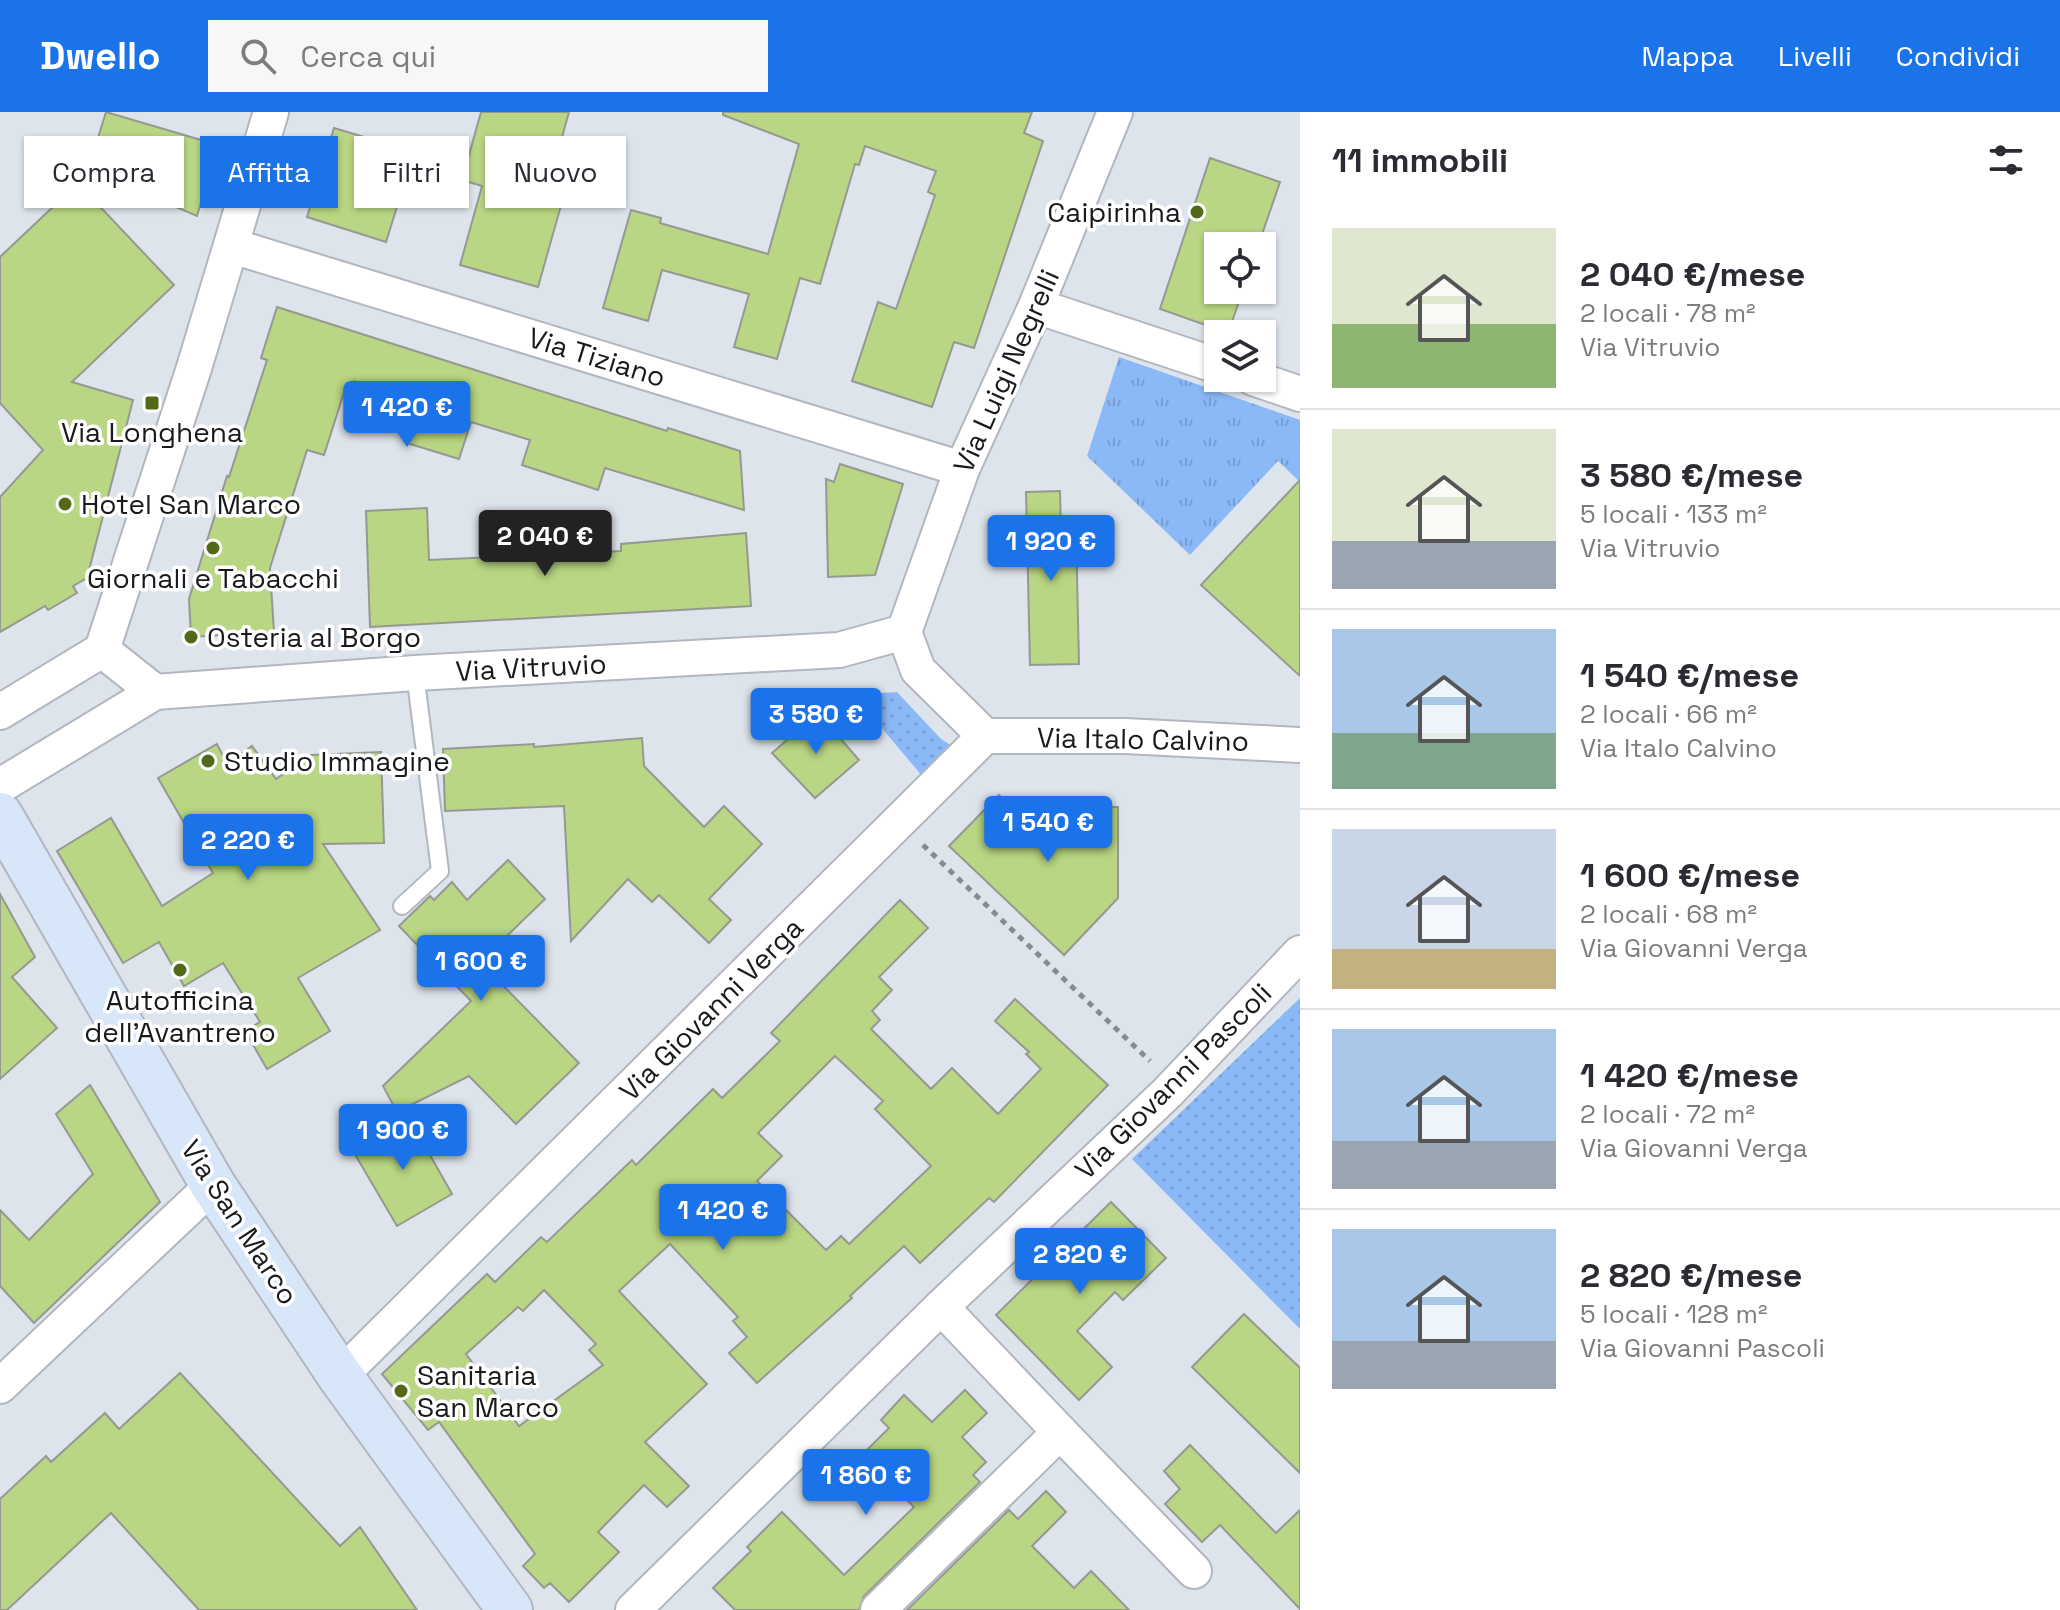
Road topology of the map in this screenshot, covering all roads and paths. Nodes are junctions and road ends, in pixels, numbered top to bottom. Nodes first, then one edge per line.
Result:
1 (271, 112) edge
2 (1115, 112) edge
3 (232, 246) junction
4 (1036, 306) junction
5 (1204, 361) edge
6 (1276, 386) edge
7 (1300, 394) edge
8 (962, 469) junction
9 (904, 632) junction
10 (102, 650) junction
11 (415, 673) junction
12 (155, 692) junction
13 (0, 712) edge
14 (985, 736) junction
15 (1300, 745) edge
16 (0, 786) edge
17 (0, 815) edge
18 (920, 842) dead end
19 (402, 906) dead end
20 (1300, 953) edge
21 (1160, 1070) dead end
22 (213, 1185) junction
23 (941, 1307) junction
24 (340, 1376) junction
25 (0, 1386) edge
26 (1060, 1432) junction
27 (1194, 1571) dead end
28 (510, 1610) edge
29 (633, 1610) edge
30 (878, 1610) edge

1 - 3 street
2 - 4 street, Via Luigi Negrelli
3 - 8 street, Via Tiziano
3 - 10 street
4 - 5 street
4 - 8 street, Via Luigi Negrelli
6 - 7 street
8 - 9 street, Via Luigi Negrelli
9 - 11 street, Via Vitruvio
9 - 14 street
10 - 12 street
10 - 13 street
11 - 12 street, Via Vitruvio
11 - 19 lane
12 - 16 street, Via Vitruvio
14 - 15 street, Via Italo Calvino
14 - 24 street, Via Giovanni Verga
17 - 22 main road, Via San Marco
18 - 21 path
20 - 23 street, Via Giovanni Pascoli
22 - 24 main road, Via San Marco
22 - 25 street
23 - 26 street
23 - 29 street, Via Giovanni Pascoli
24 - 28 main road, Via San Marco
26 - 27 street
26 - 30 street

